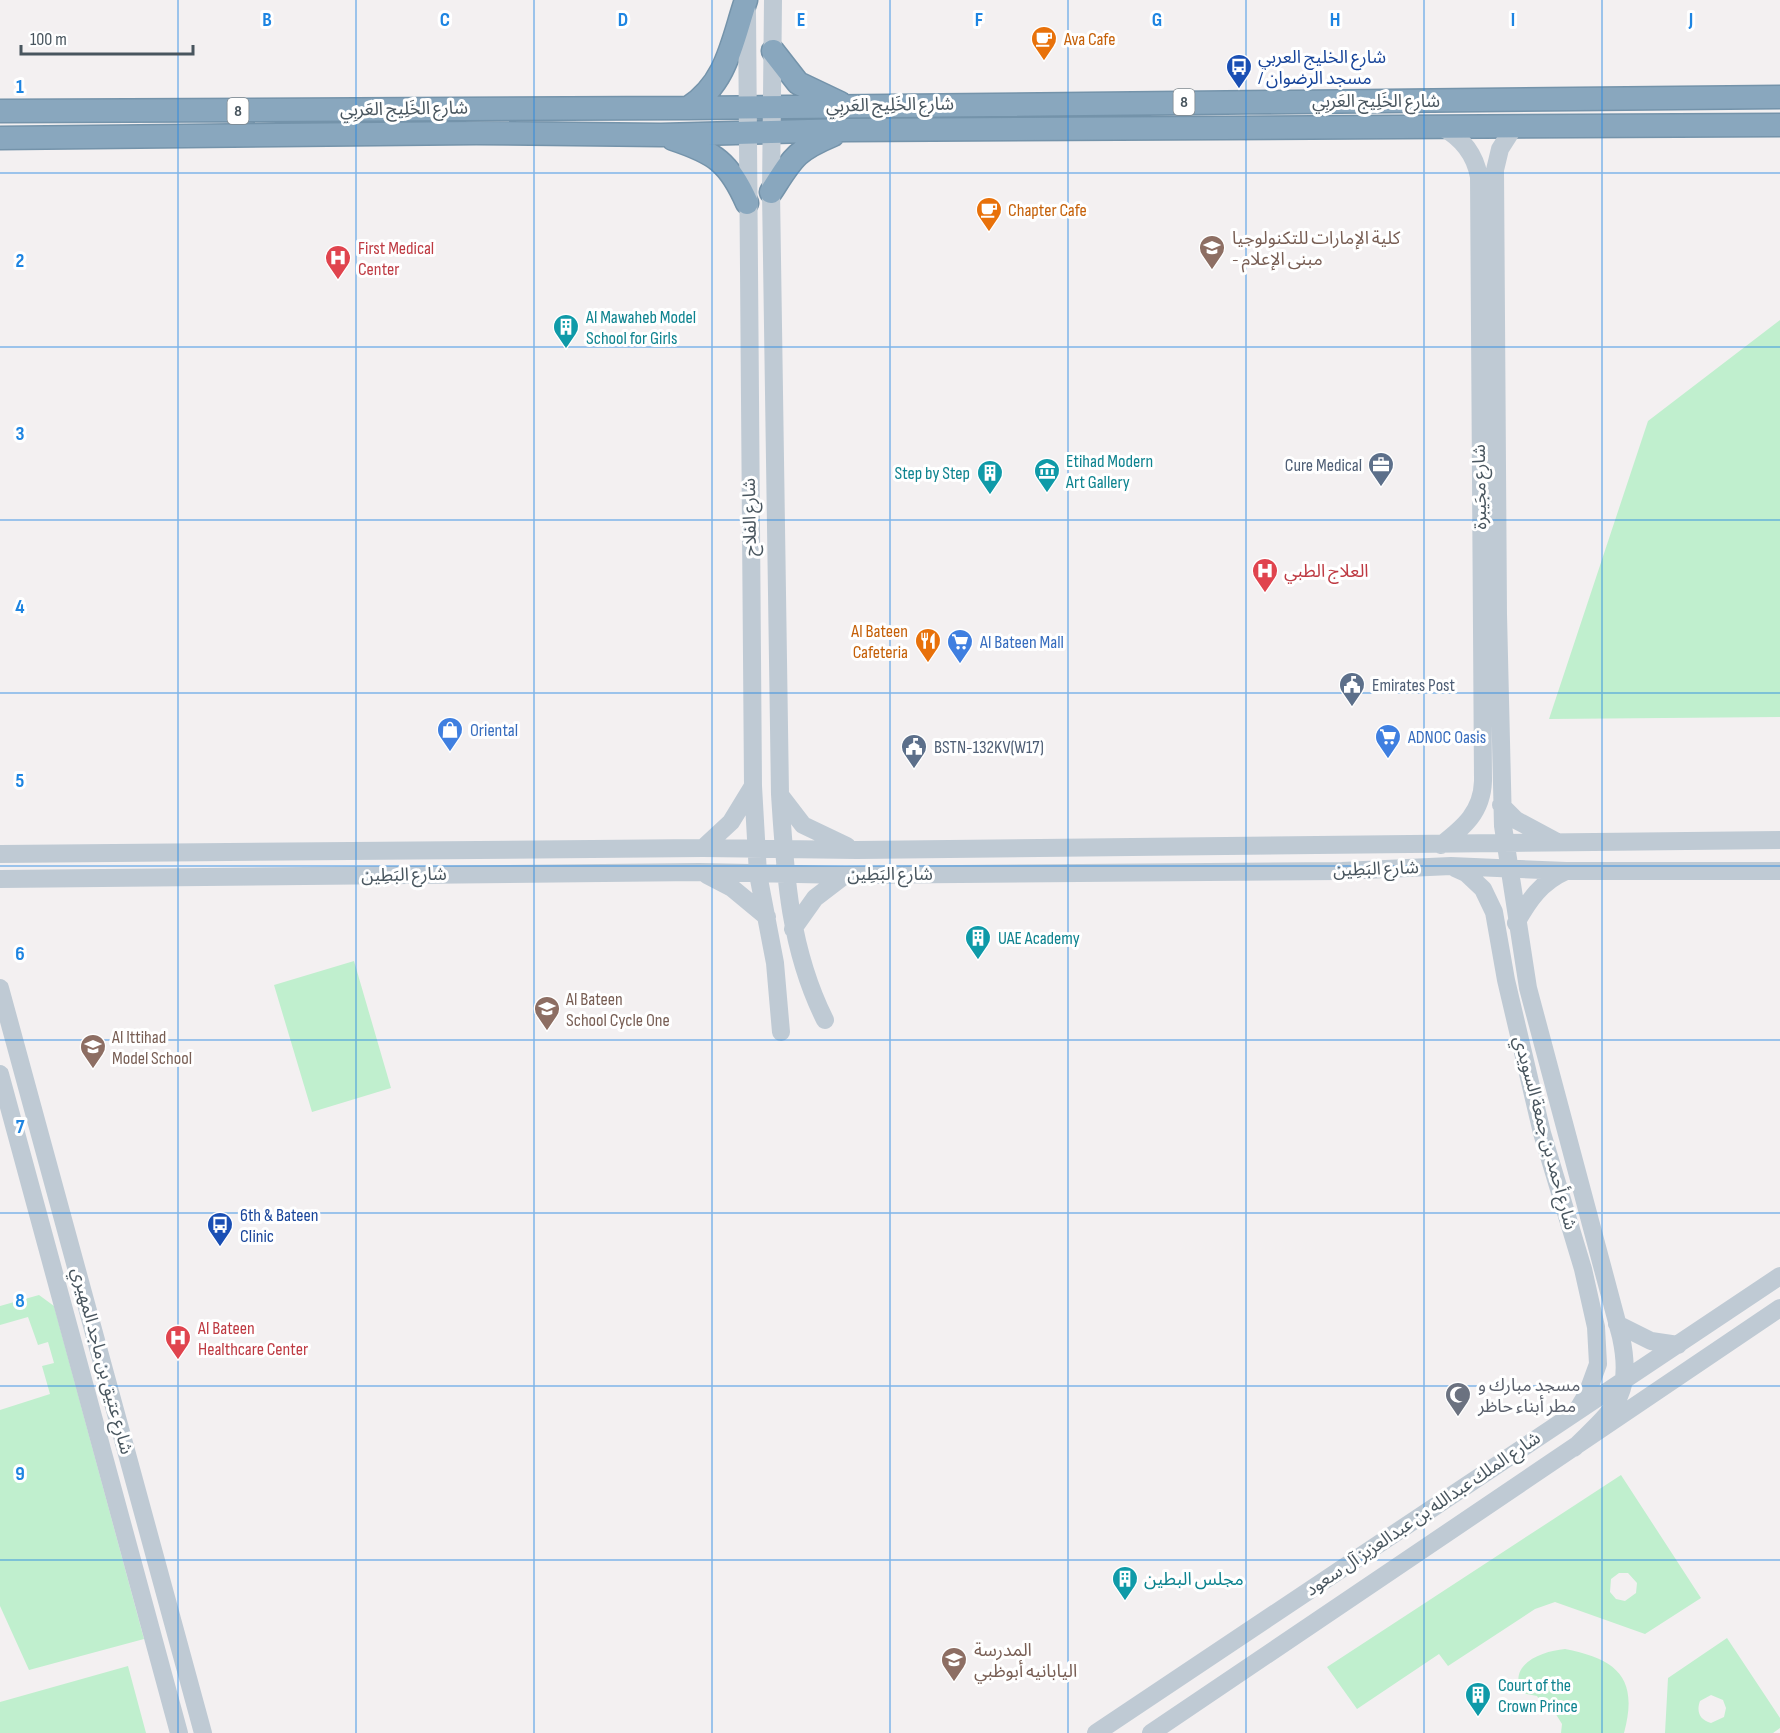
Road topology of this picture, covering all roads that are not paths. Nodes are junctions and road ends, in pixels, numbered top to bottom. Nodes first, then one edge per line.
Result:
1 (746, 0) edge
2 (773, 0) edge
3 (773, 51) junction
4 (1780, 97) edge
5 (847, 106) junction
6 (747, 107) junction
7 (773, 107) junction
8 (688, 108) junction
9 (0, 111) edge
10 (1780, 125) edge
11 (1442, 127) junction
12 (1514, 127) junction
13 (846, 130) junction
14 (773, 132) junction
15 (746, 133) junction
16 (661, 135) junction
17 (0, 138) edge
18 (771, 192) junction
19 (747, 203) junction
20 (753, 786) junction
21 (780, 794) junction
22 (1501, 805) junction
23 (1780, 840) edge
24 (1559, 843) junction
25 (1505, 844) junction
26 (1441, 845) junction
27 (702, 848) junction
28 (757, 848) junction
29 (783, 849) junction
30 (857, 850) junction
31 (0, 854) edge
32 (1451, 866) junction
33 (1509, 868) junction
34 (1780, 870) edge
35 (699, 872) junction
36 (1566, 872) junction
37 (758, 873) junction
38 (785, 874) junction
39 (845, 875) junction
40 (1, 880) edge
41 (766, 916) junction
42 (1516, 924) junction
43 (1496, 926) junction
44 (793, 930) junction
45 (0, 988) edge
46 (825, 1020) dead end
47 (781, 1032) dead end
48 (0, 1074) edge
49 (1542, 1133) junction
50 (1567, 1143) junction
51 (1780, 1276) edge
52 (1780, 1308) edge
53 (1780, 1315) edge
54 (1617, 1324) junction
55 (1755, 1326) junction
56 (1678, 1345) junction
57 (1626, 1379) junction
58 (1575, 1413) junction
59 (1574, 1448) junction
60 (159, 1572) junction
61 (136, 1577) junction
62 (178, 1639) junction
63 (155, 1644) junction
64 (179, 1733) edge
65 (203, 1733) edge
66 (1096, 1733) edge
67 (1151, 1733) edge

1 - 6 main road, شارع الفلاح
1 - 8 highway
2 - 3 main road, شارع الفلاح
3 - 5 highway
3 - 7 main road, شارع الفلاح
4 - 5 highway, شارع الخَلِيج العَربِي / 8
5 - 7 highway, شارع الخَلِيج العَربِي / 8
6 - 7 highway, شارع الخَلِيج العَربِي / 8
6 - 8 highway, شارع الخَلِيج العَربِي / 8
6 - 15 main road, شارع الفلاح
7 - 14 main road, شارع الفلاح
8 - 9 highway, شارع الخَلِيج العَربِي / 8
10 - 12 highway, شارع الخَلِيج العَربِي / 8
11 - 12 highway, شارع الخَلِيج العَربِي / 8
11 - 13 highway, شارع الخَلِيج العَربِي / 8
11 - 26 main road, شارع مجَيبرة
12 - 22 main road, شارع مجَيبرة
13 - 14 highway, شارع الخَلِيج العَربِي / 8
13 - 18 highway
14 - 15 highway, شارع الخَلِيج العَربِي / 8
14 - 18 main road, شارع الفلاح
15 - 16 highway, شارع الخَلِيج العَربِي / 8
15 - 19 main road, شارع الفلاح
16 - 17 highway, شارع الخَلِيج العَربِي / 8
16 - 19 highway
18 - 21 main road, شارع الفلاح
19 - 20 main road, شارع الفلاح
20 - 27 main road
20 - 28 main road, شارع الفلاح
21 - 29 main road, شارع الفلاح
21 - 30 main road
22 - 24 main road
22 - 25 main road, شارع مجَيبرة
23 - 24 main road, شارع البَطِين
24 - 25 main road, شارع البَطِين
25 - 26 main road, شارع البَطِين
25 - 33 main road, شارع مجَيبرة
26 - 30 main road, شارع البَطِين
27 - 28 main road, شارع البَطِين
27 - 31 main road, شارع البَطِين
28 - 29 main road, شارع البَطِين
28 - 37 main road, شارع الفلاح
29 - 30 main road, شارع البَطِين
29 - 38 main road, شارع الفلاح
32 - 33 main road, شارع البَطِين
32 - 39 main road, شارع البَطِين
32 - 43 main road, شارع أحمد بن جمعة السويدي
33 - 36 main road, شارع البَطِين
33 - 42 main road, شارع أحمد بن جمعة السويدي
34 - 36 main road, شارع البَطِين
35 - 37 main road, شارع البَطِين
35 - 40 main road, شارع البَطِين
35 - 41 main road
36 - 42 main road
37 - 38 main road, شارع البَطِين
37 - 41 main road, شارع الفلاح
38 - 39 main road, شارع البَطِين
38 - 44 main road, شارع الفلاح
39 - 44 main road
41 - 47 main road, شارع الفلاح
42 - 43 main road
42 - 50 main road, شارع أحمد بن جمعة السويدي
43 - 49 main road, شارع أحمد بن جمعة السويدي
44 - 46 main road, شارع الفلاح
45 - 60 main road, شارع عتيق بن ماجد المهيري
48 - 61 main road, شارع عتيق بن ماجد المهيري
49 - 50 main road
49 - 58 main road, شارع أحمد بن جمعة السويدي
50 - 54 main road, شارع أحمد بن جمعة السويدي
51 - 56 main road, شارع الملك عبدالله بن عبدالعزيز آل سعود
52 - 55 main road, شارع الملك عبدالله بن عبدالعزيز آل سعود
53 - 55 main road
54 - 56 main road
54 - 57 main road, شارع أحمد بن جمعة السويدي
55 - 59 main road, شارع الملك عبدالله بن عبدالعزيز آل سعود
56 - 57 main road, شارع الملك عبدالله بن عبدالعزيز آل سعود
57 - 58 main road, شارع الملك عبدالله بن عبدالعزيز آل سعود
57 - 59 main road
58 - 66 main road, شارع الملك عبدالله بن عبدالعزيز آل سعود
59 - 67 main road, شارع الملك عبدالله بن عبدالعزيز آل سعود
60 - 61 main road
60 - 62 main road, شارع عتيق بن ماجد المهيري
61 - 63 main road, شارع عتيق بن ماجد المهيري
62 - 63 main road
62 - 65 main road, شارع عتيق بن ماجد المهيري
63 - 64 main road, شارع عتيق بن ماجد المهيري

